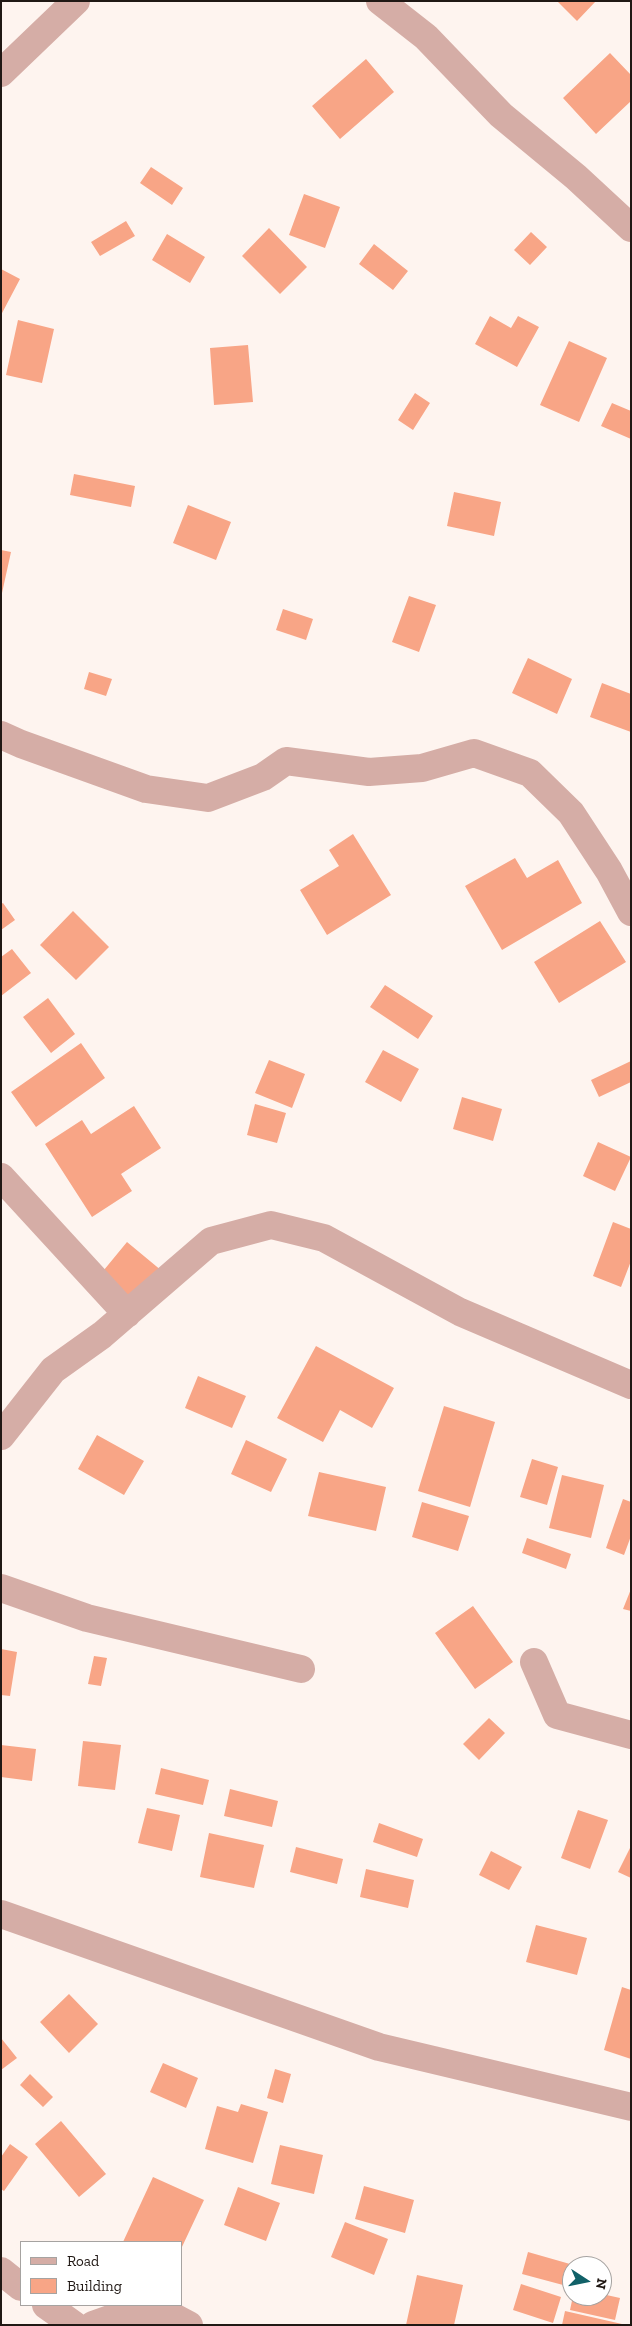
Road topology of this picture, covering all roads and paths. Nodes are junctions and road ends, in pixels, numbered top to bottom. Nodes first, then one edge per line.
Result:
1 (76, 1) edge
2 (380, 1) edge
3 (1, 73) edge
4 (631, 228) edge
5 (1, 735) edge
6 (631, 912) edge
7 (1, 1177) edge
8 (127, 1314) junction
9 (631, 1385) edge
10 (1, 1436) edge
11 (1, 1588) edge
12 (534, 1662) dead end
13 (301, 1669) dead end
14 (631, 1735) edge
15 (1, 1914) edge
16 (631, 2108) edge
17 (1, 2271) edge
18 (20, 2286) edge
19 (47, 2306) edge
20 (74, 2325) edge
21 (93, 2325) edge
22 (189, 2325) edge

1 - 3 street
2 - 4 street
5 - 6 street
7 - 8 street
8 - 9 street
8 - 10 street
11 - 13 street
12 - 14 street
15 - 16 street
17 - 18 street
19 - 20 street
21 - 22 street

